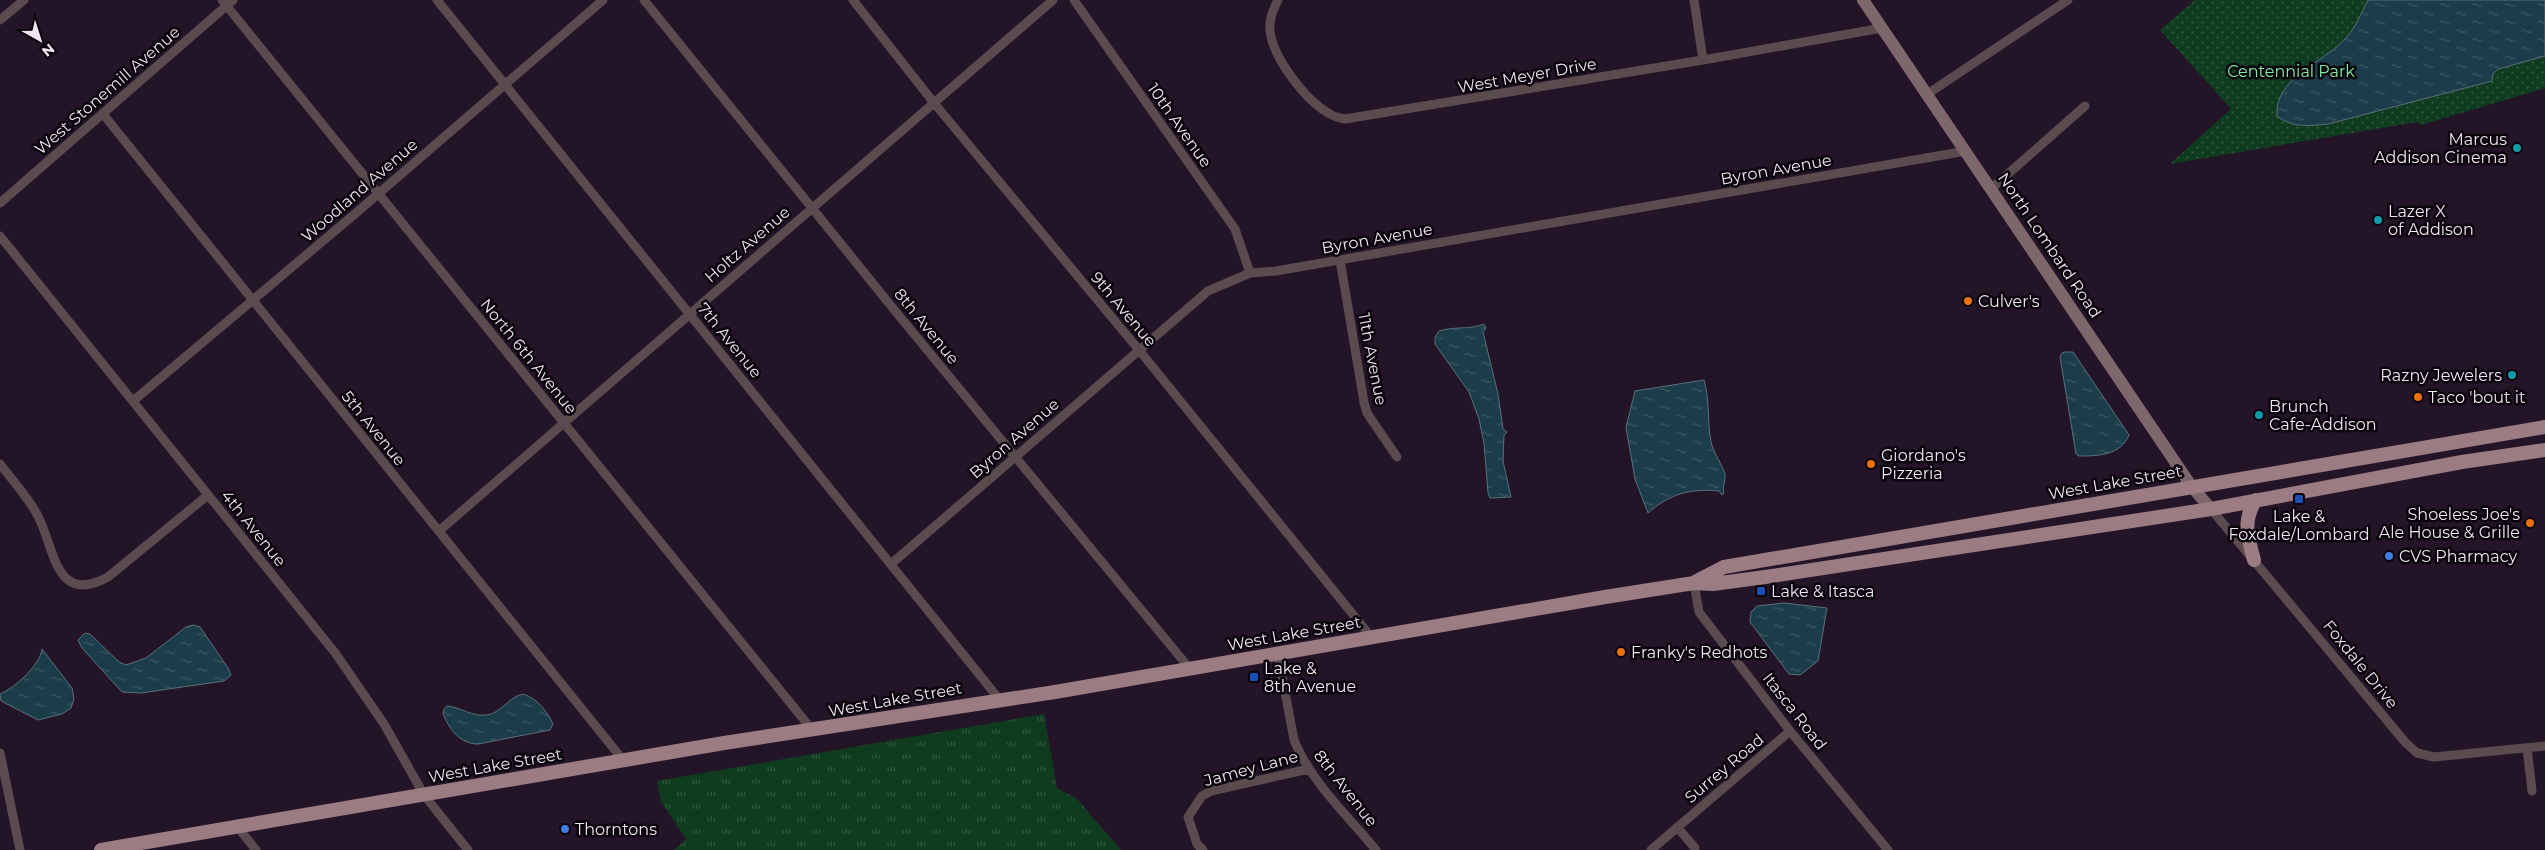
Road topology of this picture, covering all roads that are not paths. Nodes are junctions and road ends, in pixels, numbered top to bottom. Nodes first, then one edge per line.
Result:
1 (24, 0) edge
2 (437, 0) edge
3 (603, 0) edge
4 (644, 0) edge
5 (853, 0) edge
6 (1053, 0) edge
7 (1074, 0) edge
8 (1278, 0) edge
9 (1694, 0) edge
10 (1863, 0) edge
11 (2068, 0) edge
12 (227, 2) edge
13 (0, 20) edge
14 (1882, 28) junction
15 (1703, 60) junction
16 (505, 84) junction
17 (1926, 95) junction
18 (934, 104) junction
19 (2085, 106) dead end
20 (102, 114) junction
21 (1966, 151) junction
22 (1992, 188) junction
23 (379, 193) junction
24 (0, 203) edge
25 (812, 208) junction
26 (0, 236) edge
27 (1340, 260) junction
28 (1250, 273) junction
29 (253, 300) junction
30 (690, 314) junction
31 (1139, 350) junction
32 (133, 401) junction
33 (565, 423) junction
34 (2545, 427) edge
35 (2545, 450) edge
36 (1015, 456) junction
37 (1397, 457) dead end
38 (0, 464) edge
39 (2192, 487) junction
40 (208, 495) junction
41 (2256, 500) junction
42 (2211, 509) junction
43 (439, 531) junction
44 (2254, 560) junction
45 (891, 564) junction
46 (1694, 582) junction
47 (1372, 638) junction
48 (1278, 654) junction
49 (1190, 669) junction
50 (999, 699) junction
51 (813, 731) junction
52 (1790, 731) junction
53 (2545, 746) edge
54 (2527, 748) junction
55 (0, 753) edge
56 (623, 760) junction
57 (1309, 768) junction
58 (2532, 791) dead end
59 (424, 795) junction
60 (236, 825) junction
61 (1677, 828) junction
62 (1695, 848) dead end
63 (20, 850) edge
64 (100, 850) edge
65 (256, 850) edge
66 (468, 850) edge
67 (1203, 850) edge
68 (1376, 850) edge
69 (1651, 850) edge
70 (1888, 850) edge

1 - 13 street
2 - 16 street, 7th Avenue
3 - 16 street, Woodland Avenue
4 - 25 street, 8th Avenue
5 - 18 street, 9th Avenue
6 - 18 street, Holtz Avenue
7 - 28 street, 10th Avenue
8 - 15 street, West Meyer Drive
9 - 15 street
10 - 14 street, North Lombard Road
11 - 17 street
12 - 20 street, West Stonemill Avenue
12 - 23 street, North 6th Avenue
14 - 15 street, West Meyer Drive
14 - 17 street, North Lombard Road
16 - 23 street, Woodland Avenue
16 - 30 street, 7th Avenue
17 - 21 street, North Lombard Road
18 - 25 street, Holtz Avenue
18 - 31 street, 9th Avenue
19 - 22 street
20 - 24 street, West Stonemill Avenue
20 - 29 street, 5th Avenue
21 - 22 street, North Lombard Road
21 - 27 street, Byron Avenue
22 - 39 street, North Lombard Road
23 - 29 street, Woodland Avenue
23 - 33 street, North 6th Avenue
25 - 30 street, Holtz Avenue
25 - 36 street, 8th Avenue
26 - 32 street, 4th Avenue
27 - 28 street, Byron Avenue
27 - 37 street, 11th Avenue
28 - 31 street, Byron Avenue
29 - 32 street, Woodland Avenue
29 - 43 street, 5th Avenue
30 - 33 street, Holtz Avenue
30 - 45 street, 7th Avenue
31 - 36 street, Byron Avenue
31 - 47 street, 9th Avenue
32 - 40 street, 4th Avenue
33 - 43 street, Holtz Avenue
33 - 51 street, North 6th Avenue
34 - 39 main road, West Lake Street
35 - 41 main road, West Lake Street
36 - 45 street, Byron Avenue
36 - 49 street, 8th Avenue
38 - 40 street
39 - 42 street, North Lombard Road
39 - 46 main road, West Lake Street
40 - 59 street, 4th Avenue
41 - 42 main road, West Lake Street
41 - 44 main road
42 - 44 street, Foxdale Drive
42 - 46 main road, West Lake Street
43 - 56 street, 5th Avenue
44 - 54 street, Foxdale Drive
45 - 50 street, 7th Avenue
46 - 47 main road, West Lake Street
46 - 52 street, Itasca Road
47 - 48 main road, West Lake Street
48 - 49 main road, West Lake Street
48 - 57 street, 8th Avenue
49 - 50 main road, West Lake Street
50 - 51 main road, West Lake Street
51 - 56 main road, West Lake Street
52 - 61 street, Surrey Road
52 - 70 street, Itasca Road
53 - 54 street, Foxdale Drive
54 - 58 street
55 - 63 street
56 - 59 main road, West Lake Street
57 - 67 street, Jamey Lane
57 - 68 street, 8th Avenue
59 - 60 main road, West Lake Street
59 - 66 street, 4th Avenue
60 - 64 main road, West Lake Street
60 - 65 street
61 - 62 street
61 - 69 street, Surrey Road

